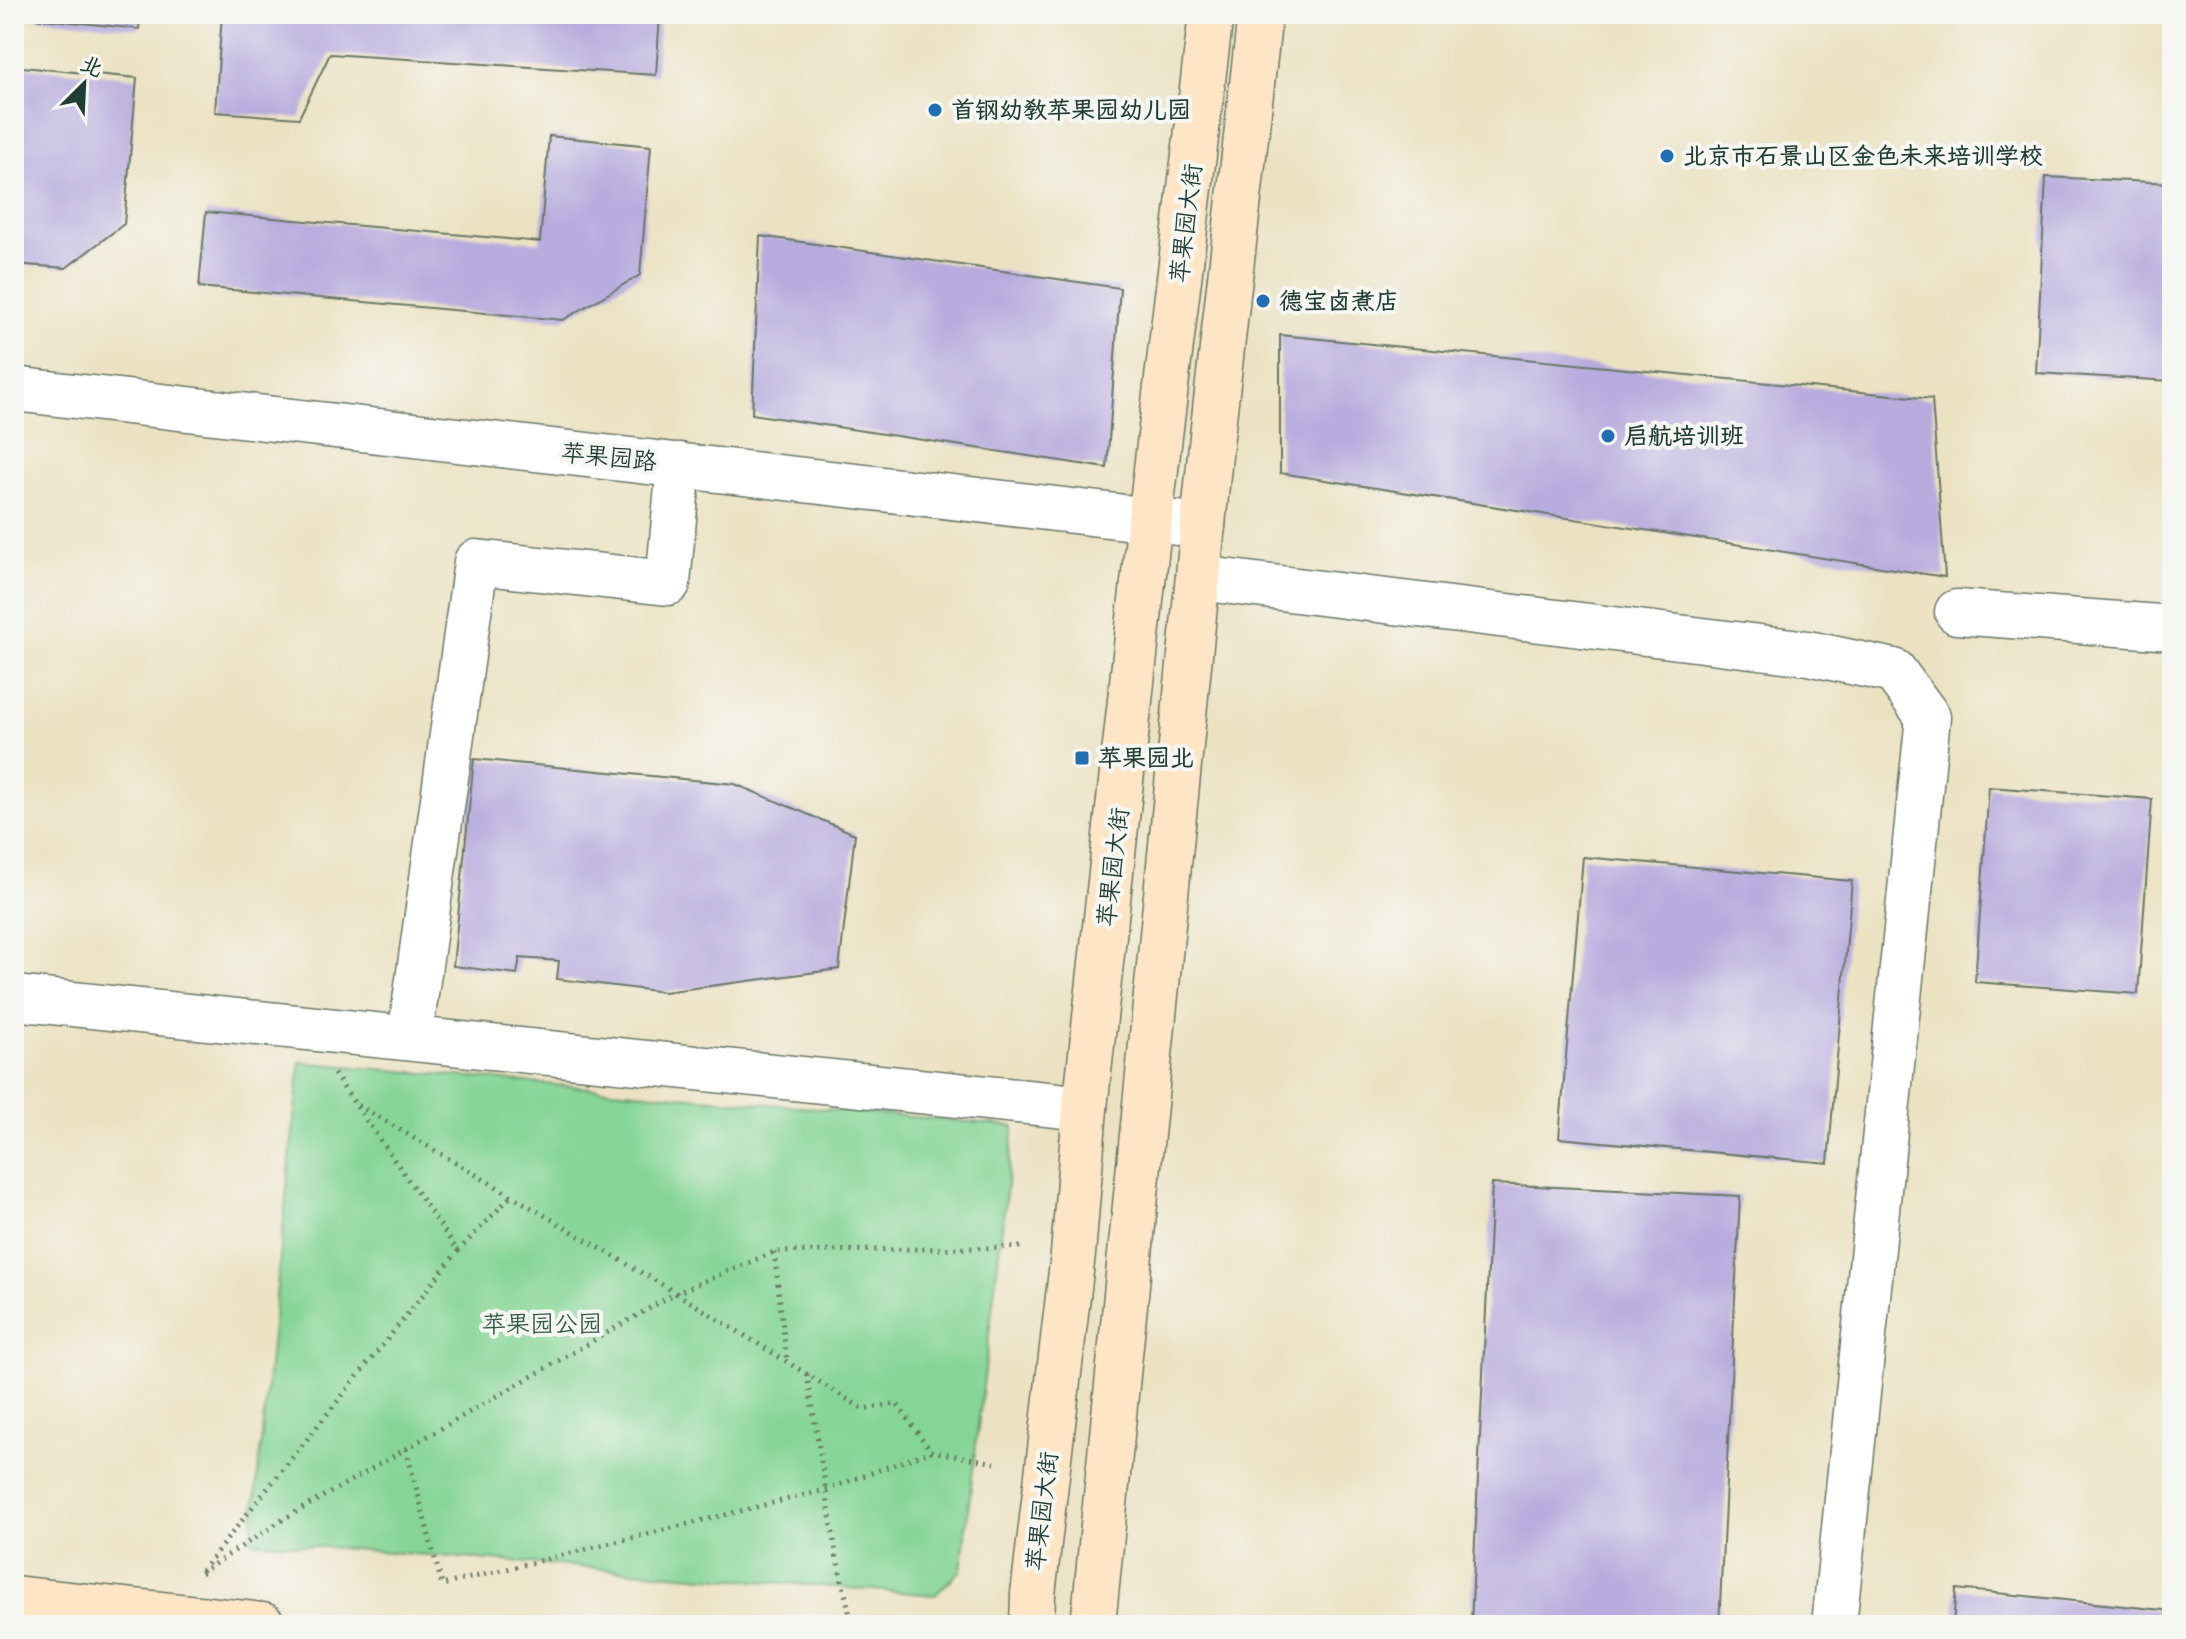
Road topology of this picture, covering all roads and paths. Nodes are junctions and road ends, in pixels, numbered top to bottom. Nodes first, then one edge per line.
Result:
1 (1211, 14) edge
2 (1260, 14) edge
3 (14, 389) edge
4 (679, 465) junction
5 (1150, 519) junction
6 (1203, 526) junction
7 (1199, 578) junction
8 (1957, 612) dead end
9 (2172, 628) edge
10 (14, 998) edge
11 (302, 1028) junction
12 (410, 1037) junction
13 (354, 1102) junction
14 (1085, 1108) junction
15 (512, 1195) junction
16 (1021, 1247) dead end
17 (458, 1251) junction
18 (774, 1252) junction
19 (676, 1293) junction
20 (787, 1362) junction
21 (807, 1374) junction
22 (406, 1449) junction
23 (931, 1451) junction
24 (995, 1463) dead end
25 (825, 1490) junction
26 (14, 1598) edge
27 (850, 1615) dead end
28 (263, 1625) edge
29 (1032, 1625) edge
30 (1093, 1625) edge
31 (1834, 1625) edge

1 - 5 main road, 苹果园大街
2 - 6 main road, 苹果园大街
3 - 4 street, 苹果园路
4 - 5 street, 苹果园路
4 - 12 street
5 - 6 street, 苹果园路
5 - 14 main road, 苹果园大街
6 - 7 main road, 苹果园大街
7 - 30 main road, 苹果园大街
7 - 31 street
8 - 9 street
10 - 11 street
11 - 12 street
11 - 13 path
12 - 14 street
13 - 15 path
13 - 17 path
14 - 29 main road, 苹果园大街
15 - 17 path
15 - 19 path
16 - 18 path
17 - 22 path
18 - 19 path
18 - 20 path
19 - 20 path
19 - 22 path
20 - 21 path
21 - 23 path
21 - 25 path
22 - 25 path
23 - 24 path
23 - 25 path
25 - 27 path
26 - 28 main road

